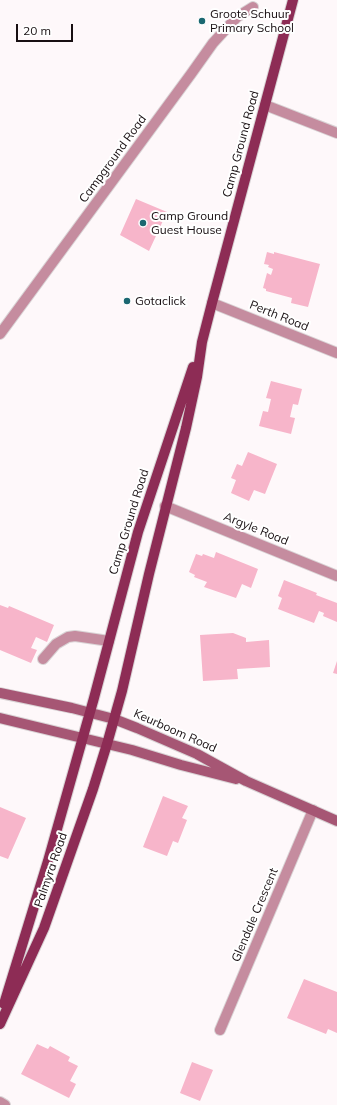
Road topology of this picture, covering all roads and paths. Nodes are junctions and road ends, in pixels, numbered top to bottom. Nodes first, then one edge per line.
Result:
1 (293, 0) edge
2 (253, 7) dead end
3 (265, 105) junction
4 (337, 133) edge
5 (212, 303) junction
6 (0, 334) edge
7 (202, 342) junction
8 (337, 353) edge
9 (165, 506) junction
10 (337, 576) edge
11 (109, 641) junction
12 (43, 659) dead end
13 (0, 693) edge
14 (89, 713) junction
15 (0, 718) edge
16 (114, 719) junction
17 (82, 738) junction
18 (107, 744) junction
19 (246, 781) junction
20 (313, 810) junction
21 (337, 821) edge
22 (0, 1015) edge
23 (0, 1024) edge
24 (220, 1030) dead end
25 (0, 1102) edge
26 (5, 1105) edge

1 - 3 main road, Camp Ground Road
2 - 6 street, Campground Road
3 - 4 street
3 - 5 main road, Camp Ground Road
5 - 7 main road, Camp Ground Road
5 - 8 street, Perth Road
7 - 9 main road, Camp Ground Road
7 - 11 main road, Camp Ground Road
9 - 10 street, Argyle Road
9 - 16 main road, Camp Ground Road
11 - 12 street
11 - 14 main road, Camp Ground Road
13 - 14 main road
14 - 16 main road, Keurboom Road
14 - 17 main road, Palmyra Road
15 - 17 main road
16 - 18 main road, Palmyra Road
16 - 19 main road, Keurboom Road
17 - 18 main road, Keurboom Road
17 - 22 main road, Palmyra Road
18 - 19 main road, Keurboom Road
18 - 23 main road, Palmyra Road
19 - 20 main road, Keurboom Road
20 - 21 main road, Keurboom Road
20 - 24 street, Glendale Crescent
25 - 26 street

